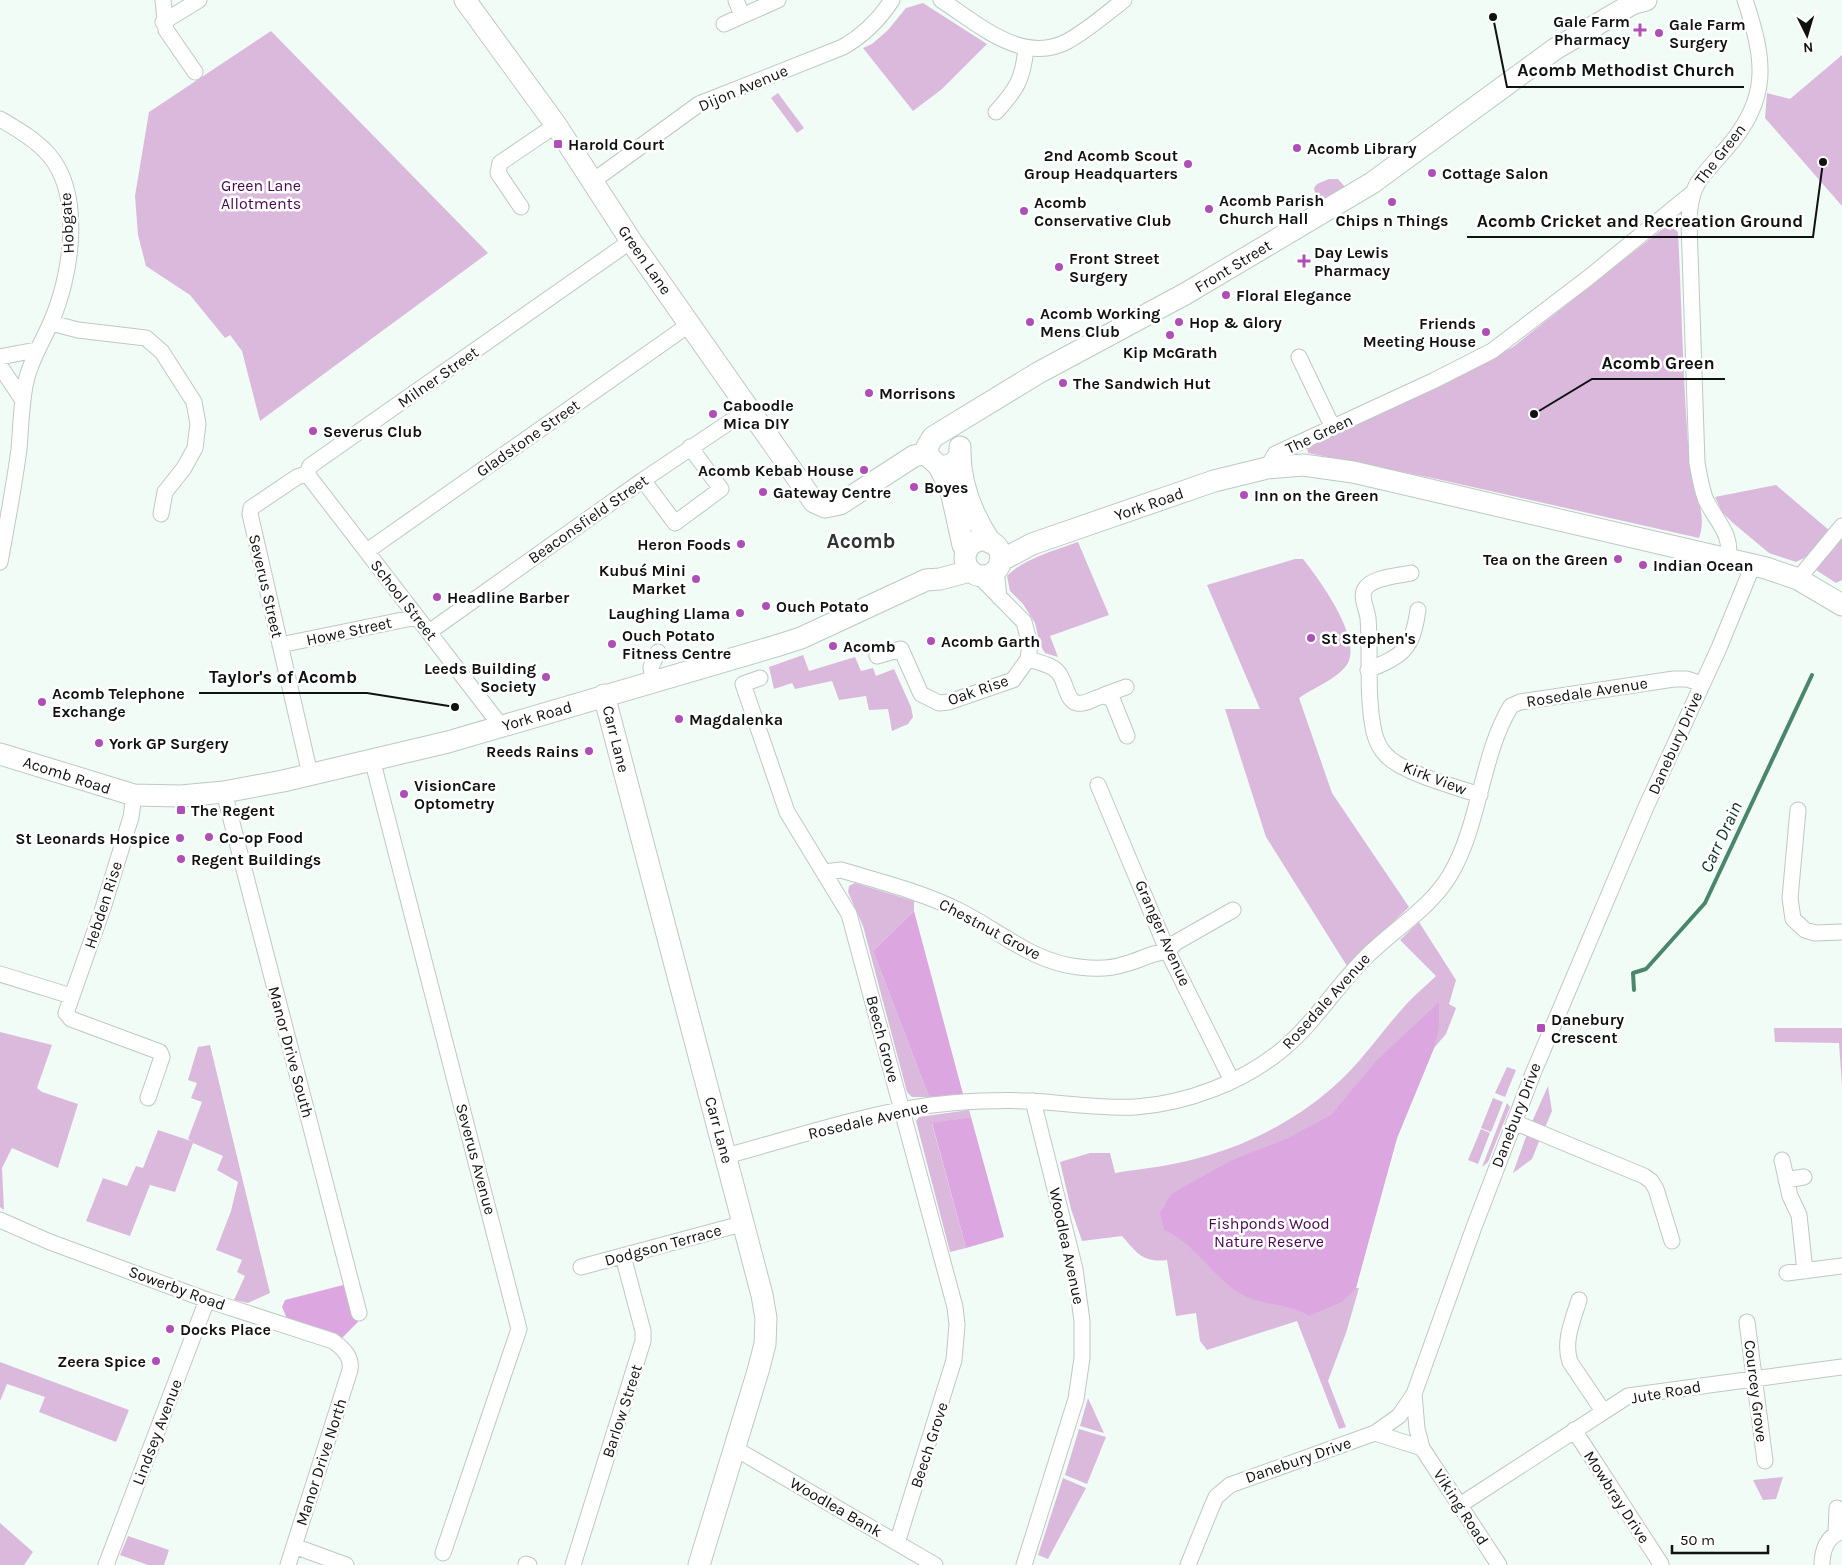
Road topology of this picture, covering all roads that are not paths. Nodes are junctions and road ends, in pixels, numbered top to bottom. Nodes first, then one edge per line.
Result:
1 (163, 0) edge
2 (199, 0) edge
3 (465, 0) edge
4 (736, 0) edge
5 (778, 0) edge
6 (892, 0) edge
7 (941, 0) edge
8 (1124, 0) edge
9 (1744, 0) edge
10 (1637, 1) edge
11 (742, 16) junction
12 (163, 22) junction
13 (724, 24) dead end
14 (1026, 48) junction
15 (195, 72) dead end
16 (996, 112) dead end
17 (0, 119) edge
18 (556, 125) junction
19 (593, 181) junction
20 (1691, 194) junction
21 (521, 207) dead end
22 (631, 241) junction
23 (51, 323) junction
24 (690, 324) junction
25 (36, 350) junction
26 (0, 357) edge
27 (1299, 357) dead end
28 (0, 366) edge
29 (22, 399) junction
30 (749, 409) junction
31 (974, 414) junction
32 (1333, 428) junction
33 (938, 434) junction
34 (690, 447) junction
35 (960, 450) junction
36 (933, 460) junction
37 (1267, 468) junction
38 (307, 474) junction
39 (643, 480) junction
40 (161, 514) dead end
41 (250, 514) joint
42 (1842, 526) edge
43 (367, 551) junction
44 (1728, 558) junction
45 (983, 559) junction
46 (0, 562) edge
47 (1753, 565) junction
48 (1411, 573) dead end
49 (1798, 579) junction
50 (1842, 605) edge
51 (1418, 610) dead end
52 (417, 617) junction
53 (429, 632) junction
54 (280, 645) junction
55 (658, 652) dead end
56 (877, 656) dead end
57 (1028, 659) junction
58 (1368, 670) junction
59 (760, 678) dead end
60 (653, 681) junction
61 (1702, 684) junction
62 (1126, 687) dead end
63 (604, 695) junction
64 (1104, 695) junction
65 (501, 726) junction
66 (1127, 736) dead end
67 (0, 754) edge
68 (372, 759) junction
69 (310, 774) junction
70 (1098, 785) dead end
71 (224, 792) junction
72 (134, 795) junction
73 (1480, 795) junction
74 (1802, 818) dead end
75 (824, 872) junction
76 (1233, 910) dead end
77 (1842, 932) edge
78 (1168, 952) junction
79 (0, 974) edge
80 (71, 996) junction
81 (1232, 1081) junction
82 (148, 1098) dead end
83 (1033, 1102) junction
84 (902, 1110) junction
85 (1514, 1122) junction
86 (726, 1156) junction
87 (1782, 1160) dead end
88 (1804, 1177) dead end
89 (1786, 1180) junction
90 (0, 1220) edge
91 (745, 1223) junction
92 (1672, 1241) dead end
93 (623, 1256) junction
94 (1842, 1266) edge
95 (581, 1267) dead end
96 (1805, 1271) junction
97 (1787, 1273) dead end
98 (207, 1300) junction
99 (1579, 1300) dead end
100 (359, 1313) dead end
101 (1747, 1322) dead end
102 (350, 1358) joint
103 (1842, 1367) edge
104 (1755, 1379) junction
105 (1414, 1394) junction
106 (1603, 1411) junction
107 (1574, 1430) junction
108 (1375, 1433) junction
109 (1422, 1448) junction
110 (736, 1449) junction
111 (1764, 1461) dead end
112 (1460, 1505) junction
113 (1837, 1508) dead end
114 (1839, 1533) edge
115 (897, 1543) junction
116 (294, 1546) junction
117 (443, 1553) dead end
118 (1661, 1564) edge
119 (106, 1565) edge
120 (288, 1565) edge
121 (346, 1565) edge
122 (573, 1565) edge
123 (699, 1565) edge
124 (936, 1565) edge
125 (1024, 1565) edge
126 (1188, 1565) edge
127 (1499, 1565) edge
128 (1822, 1565) edge

1 - 12 street
2 - 12 street
3 - 18 street, Green Lane
4 - 11 street
5 - 11 street
6 - 19 street, Dijon Avenue
7 - 14 street
8 - 14 street
9 - 20 street, The Green
10 - 31 street, Front Street
11 - 13 street
12 - 15 street
14 - 16 street
17 - 23 street, Hobgate
18 - 19 street, Green Lane
18 - 21 street
19 - 22 street, Green Lane
20 - 32 street, The Green
20 - 44 street, The Green
22 - 24 street, Green Lane
22 - 38 street, Milner Street
23 - 25 street, Hobgate
23 - 40 street
24 - 30 street, Green Lane
24 - 43 street, Gladstone Street
25 - 26 street
25 - 29 street, Hobgate
27 - 32 street
28 - 29 street
29 - 46 street, Hobgate
30 - 34 street, Beaconsfield Street
30 - 36 street, Green Lane
31 - 33 street, Front Street
31 - 35 street
32 - 37 street, The Green
33 - 35 street
33 - 36 street
34 - 39 street, Beaconsfield Street
34 - 39 street
35 - 36 street
35 - 45 street
36 - 45 street
37 - 44 street, The Green
37 - 45 street, York Road
38 - 41 street, Milner Street
38 - 43 street, School Street
39 - 53 street, Beaconsfield Street
41 - 54 street, Severus Street
42 - 49 street
43 - 52 street, School Street
44 - 47 street, The Green
45 - 57 street
45 - 60 street, York Road
47 - 49 street, The Green
47 - 61 street, Danebury Drive
48 - 58 street, Kirk View
49 - 50 street, The Green
51 - 58 street
52 - 53 street, School Street
52 - 54 street, Howe Street
53 - 65 street, School Street
54 - 69 street, Severus Street
55 - 60 street
56 - 57 street, Oak Rise
57 - 64 street
58 - 73 street, Kirk View
59 - 75 street, Beech Grove
60 - 63 street, York Road
61 - 73 street, Rosedale Avenue
61 - 85 street, Danebury Drive
62 - 64 street
63 - 65 street, York Road
63 - 86 street, Carr Lane
64 - 66 street
65 - 68 street, York Road
67 - 72 street, Acomb Road
68 - 69 street, York Road
68 - 117 street, Severus Avenue
69 - 71 street, York Road
70 - 78 street, Granger Avenue
71 - 72 street, York Road
71 - 100 street, Manor Drive South
72 - 80 street, Hebden Rise
73 - 81 street, Rosedale Avenue
74 - 77 street
75 - 78 street, Chestnut Grove
75 - 84 street, Beech Grove
76 - 78 street, Chestnut Grove
78 - 81 street, Granger Avenue
79 - 80 street
80 - 82 street, Hebden Rise
81 - 83 street, Rosedale Avenue
83 - 84 street, Rosedale Avenue
83 - 125 street, Woodlea Avenue
84 - 86 street, Rosedale Avenue
84 - 115 street, Beech Grove
85 - 92 street
85 - 105 street, Danebury Drive
86 - 91 street, Carr Lane
87 - 89 street
88 - 89 street
89 - 96 street
90 - 98 street, Sowerby Road
91 - 93 street, Dodgson Terrace
91 - 110 street, Carr Lane
93 - 95 street, Dodgson Terrace
93 - 122 street, Barlow Street
94 - 96 street
96 - 97 street
98 - 102 street, Sowerby Road
98 - 119 street, Lindsey Avenue
99 - 106 street
101 - 104 street, Courcey Grove
102 - 116 street, Manor Drive North
103 - 104 street, Jute Road
104 - 106 street, Jute Road
104 - 111 street, Courcey Grove
105 - 108 street, Danebury Drive
105 - 109 street, Viking Road
106 - 107 street, Jute Road
107 - 112 street, Jute Road
107 - 118 street, Mowbray Drive
108 - 109 street
108 - 126 street, Danebury Drive
109 - 112 street, Viking Road
110 - 115 street, Woodlea Bank
110 - 123 street, Carr Lane
112 - 127 street, Viking Road
113 - 114 street
114 - 128 street
115 - 124 street, Woodlea Bank
116 - 120 street, Manor Drive North
116 - 121 street

